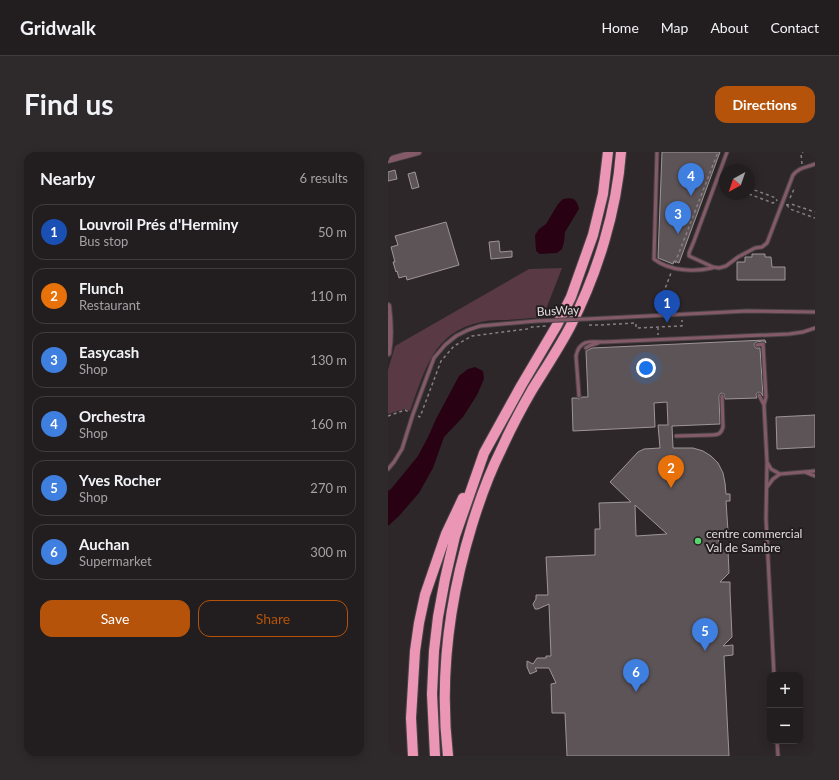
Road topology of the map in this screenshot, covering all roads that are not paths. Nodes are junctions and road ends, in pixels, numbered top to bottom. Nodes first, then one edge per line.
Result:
1 (418, 152) edge
2 (608, 152) edge
3 (621, 152) edge
4 (657, 152) edge
5 (727, 152) edge
6 (388, 160) edge
7 (815, 164) edge
8 (713, 267) junction
9 (388, 306) edge
10 (815, 312) edge
11 (815, 328) edge
12 (604, 342) junction
13 (757, 345) dead end
14 (586, 348) dead end
15 (388, 354) edge
16 (759, 394) dead end
17 (579, 396) dead end
18 (722, 396) dead end
19 (764, 405) junction
20 (676, 436) dead end
21 (484, 453) junction
22 (767, 462) junction
23 (388, 468) edge
24 (815, 471) edge
25 (803, 472) junction
26 (780, 474) junction
27 (815, 476) edge
28 (766, 488) junction
29 (774, 672) edge
30 (777, 744) edge
31 (414, 756) edge
32 (435, 756) edge
33 (448, 756) edge
34 (778, 756) edge

1 - 6 street
2 - 21 highway
3 - 33 highway
4 - 8 lane
5 - 8 lane
7 - 8 lane
9 - 15 street
10 - 23 lane, BusWay, bridge
11 - 12 lane
12 - 14 lane
12 - 17 lane
13 - 19 lane
16 - 19 lane
18 - 20 lane
19 - 22 lane
21 - 31 highway
21 - 32 highway
22 - 26 lane
22 - 28 lane
24 - 25 lane
25 - 26 lane
25 - 27 lane
26 - 28 lane
28 - 29 lane
30 - 34 lane

